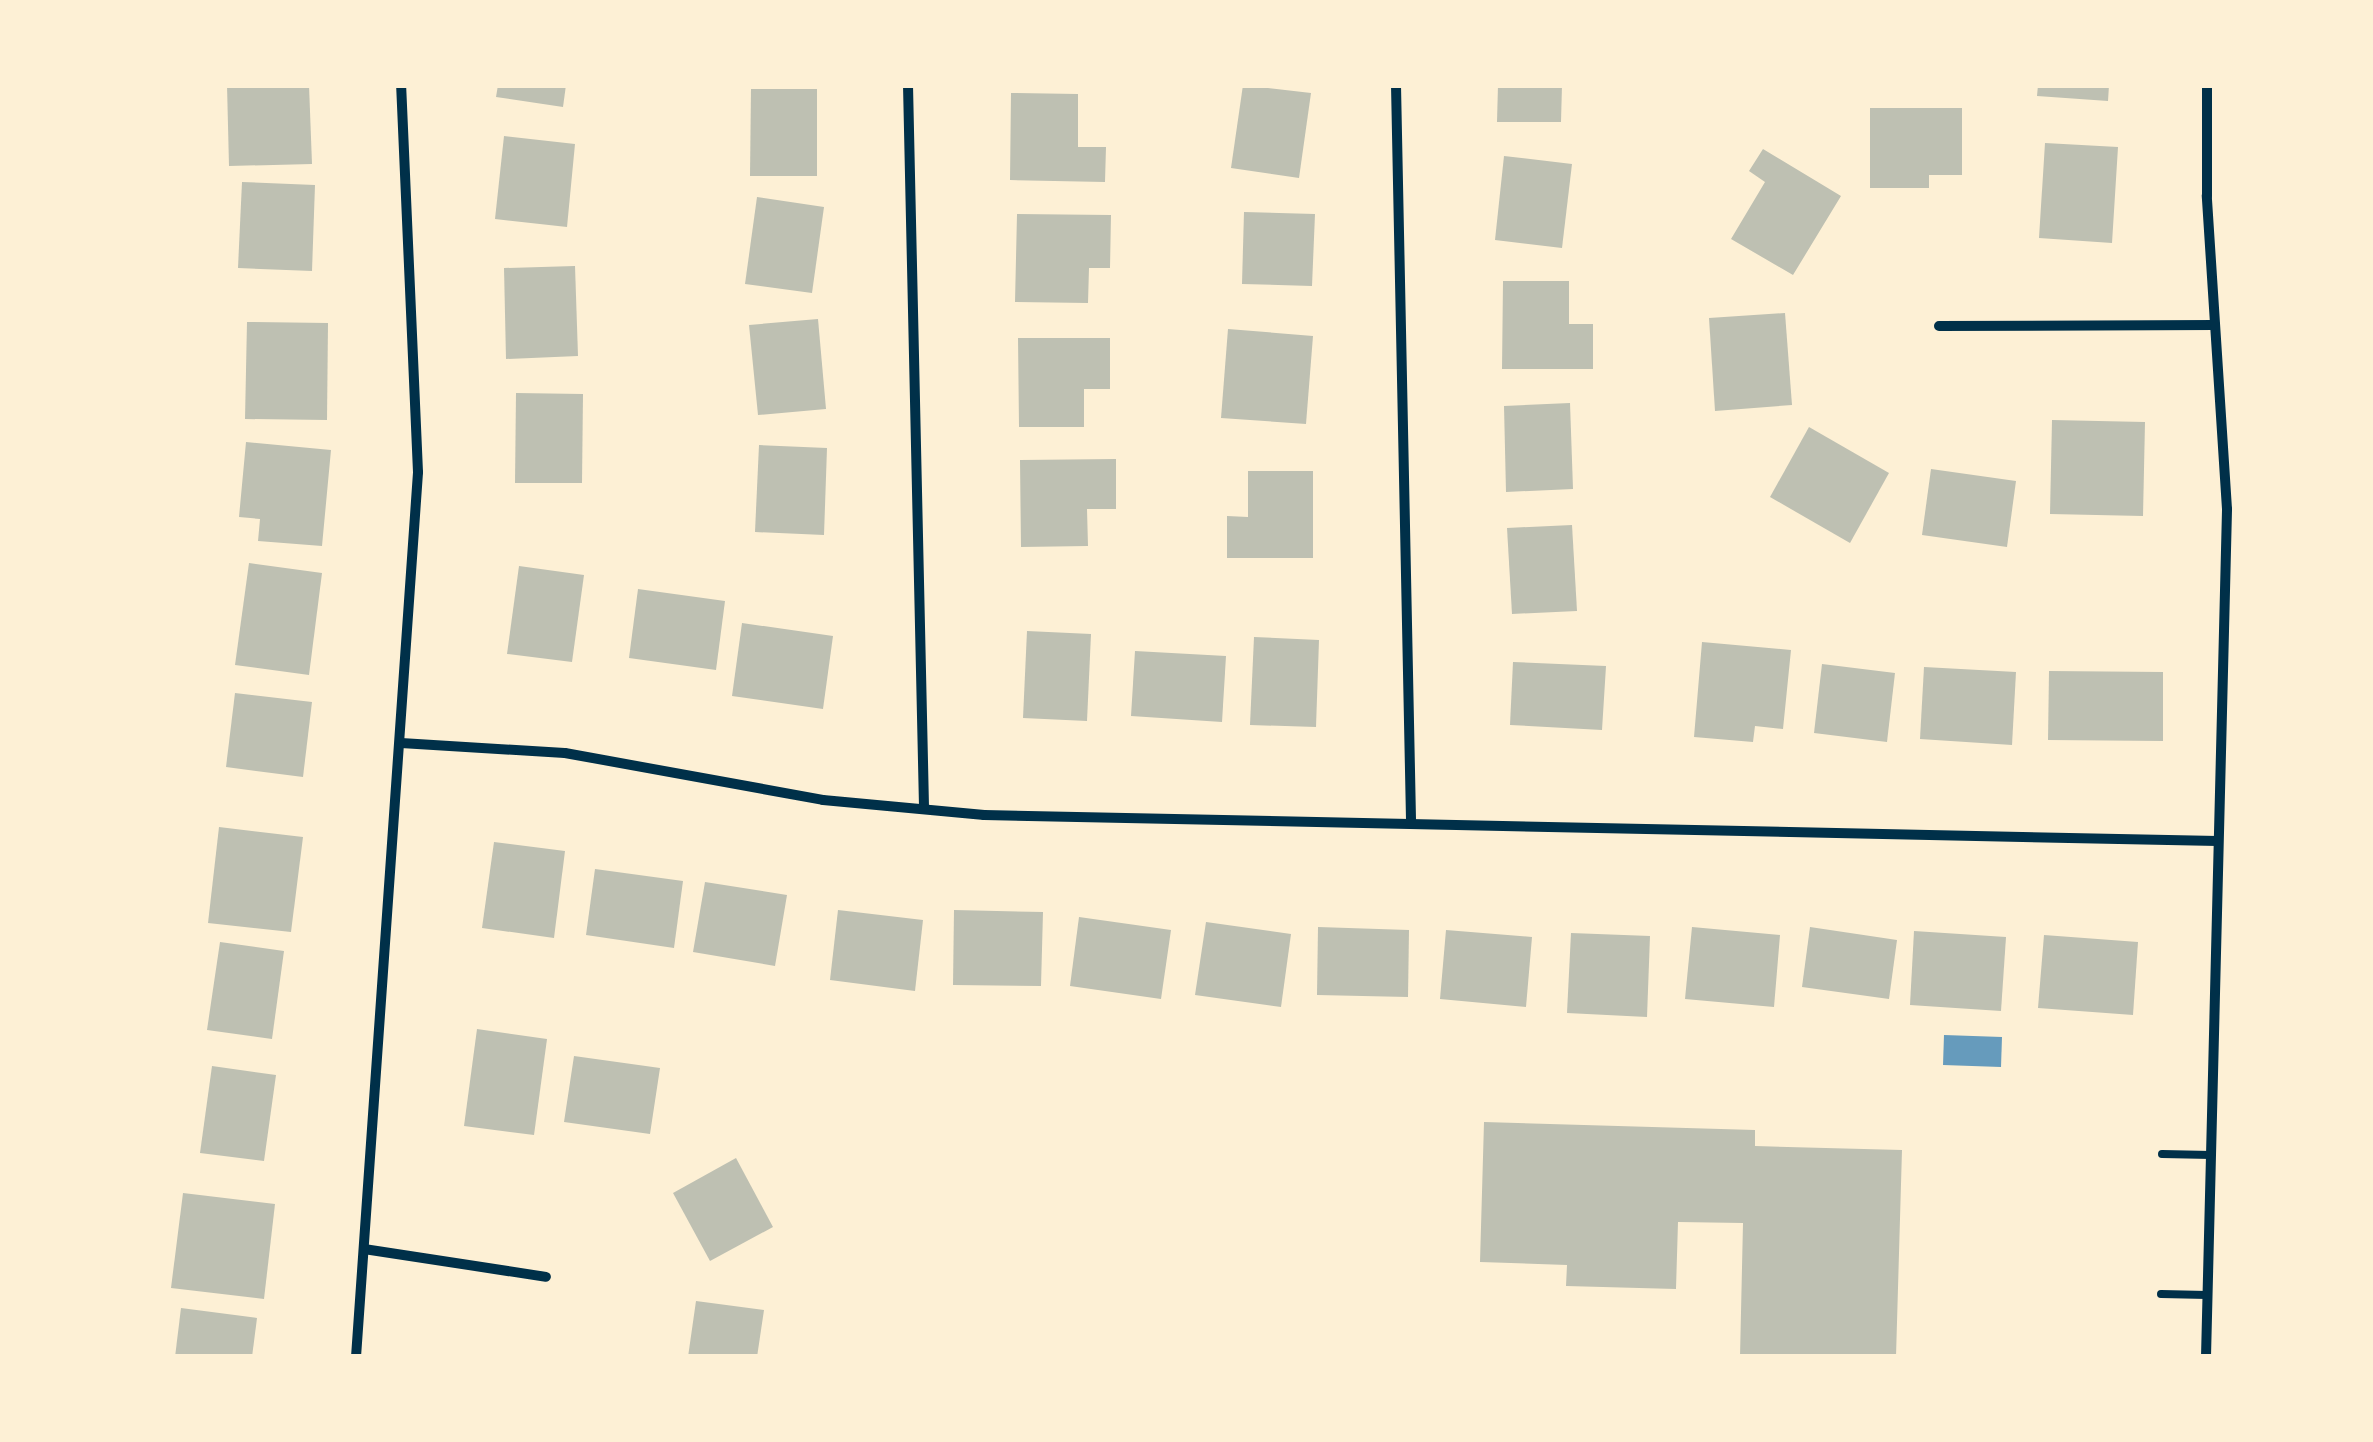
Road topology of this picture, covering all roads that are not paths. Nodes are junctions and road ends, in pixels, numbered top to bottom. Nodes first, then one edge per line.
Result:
1 (402, 85) edge
2 (908, 85) edge
3 (1396, 85) edge
4 (2207, 85) edge
5 (2215, 325) junction
6 (1939, 326) dead end
7 (401, 743) junction
8 (924, 805) junction
9 (1411, 822) junction
10 (2218, 840) junction
11 (2162, 1154) dead end
12 (2210, 1154) junction
13 (364, 1249) junction
14 (546, 1277) dead end
15 (2161, 1294) dead end
16 (2207, 1295) junction
17 (356, 1357) edge
18 (2206, 1357) edge

1 - 7 street
2 - 8 street
3 - 9 street
4 - 5 street
5 - 6 street
5 - 10 street
7 - 8 street
7 - 13 street
8 - 9 street
9 - 10 street
10 - 12 street
11 - 12 lane
12 - 16 street
13 - 14 street
13 - 17 street
15 - 16 lane
16 - 18 street

